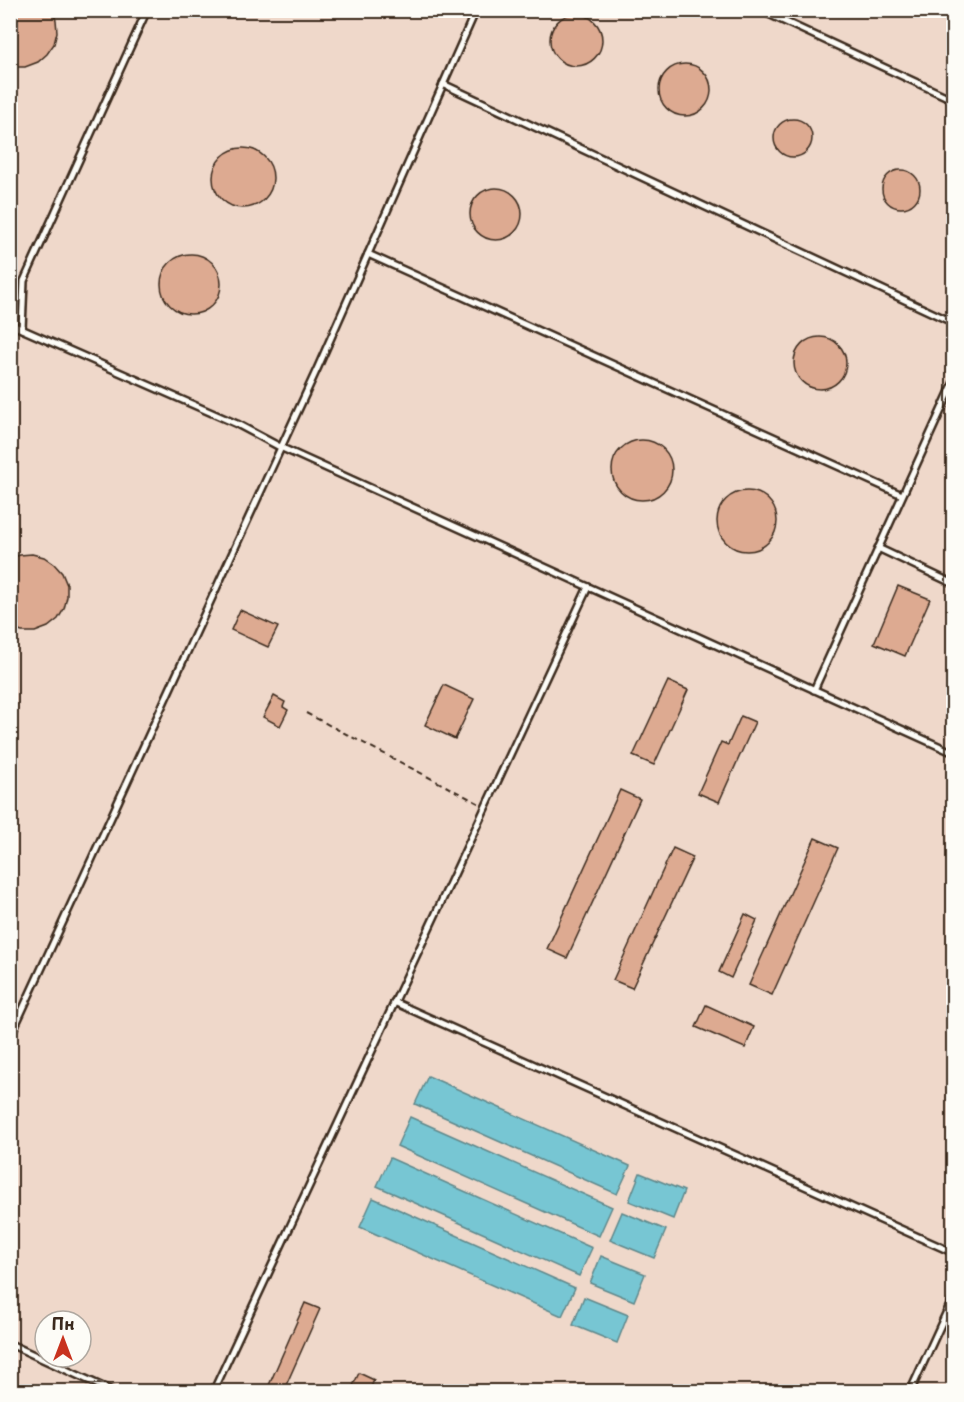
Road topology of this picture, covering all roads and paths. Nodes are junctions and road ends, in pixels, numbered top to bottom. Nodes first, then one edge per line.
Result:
1 (147, 10) edge
2 (476, 10) edge
3 (760, 10) edge
4 (443, 84) junction
5 (954, 100) edge
6 (368, 254) junction
7 (954, 323) edge
8 (10, 324) edge
9 (22, 329) junction
10 (954, 382) edge
11 (280, 447) junction
12 (902, 495) junction
13 (878, 548) junction
14 (954, 584) edge
15 (588, 586) junction
16 (814, 690) junction
17 (306, 713) dead end
18 (954, 753) edge
19 (485, 807) junction
20 (394, 1002) junction
21 (10, 1019) edge
22 (17, 1022) junction
23 (10, 1037) edge
24 (954, 1253) edge
25 (954, 1296) edge
26 (10, 1344) edge
27 (114, 1392) edge
28 (213, 1392) edge
29 (910, 1392) edge

1 - 9 lane
2 - 4 lane
3 - 5 lane
4 - 6 lane
4 - 7 lane
6 - 11 lane
6 - 12 lane
8 - 9 lane
9 - 11 lane
10 - 12 lane
11 - 15 lane
11 - 22 lane
12 - 13 lane
13 - 14 lane
13 - 16 lane
15 - 16 lane
15 - 19 lane
16 - 18 lane
17 - 19 path
19 - 20 lane
20 - 24 lane
20 - 28 lane
21 - 22 lane
22 - 23 lane
25 - 29 lane
26 - 27 lane

